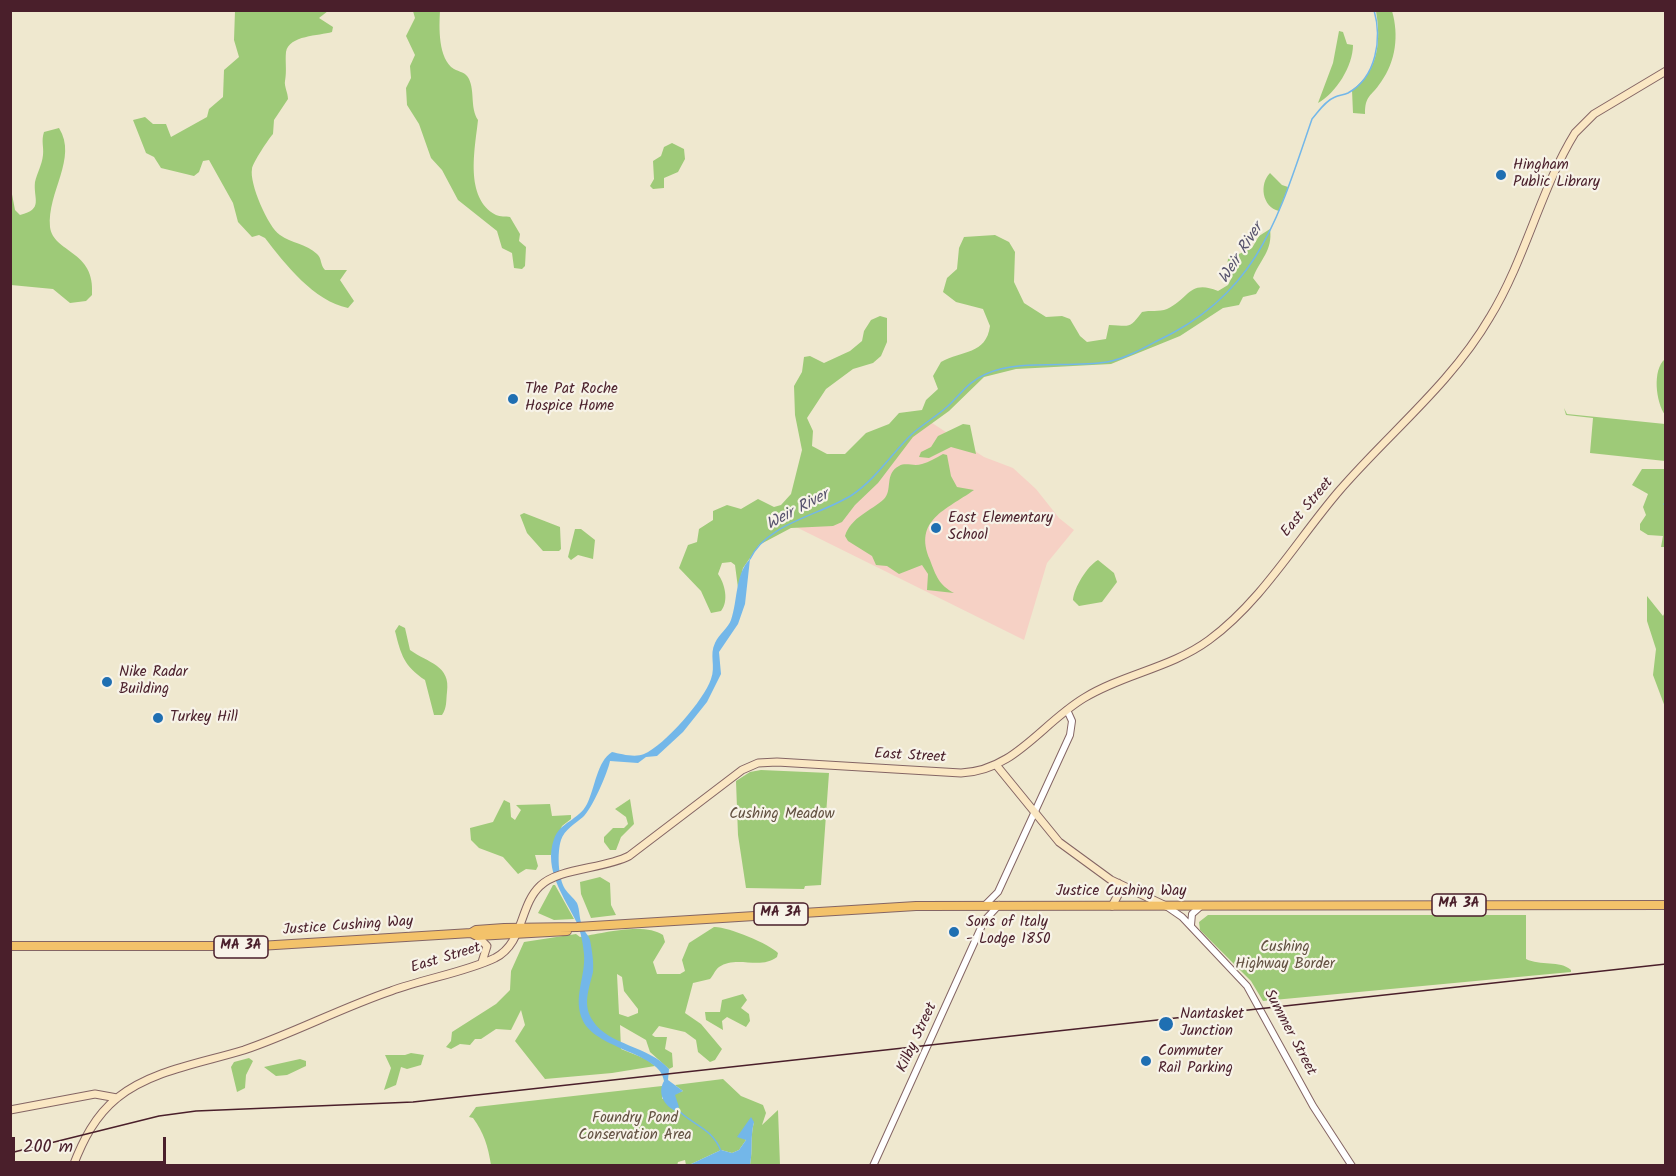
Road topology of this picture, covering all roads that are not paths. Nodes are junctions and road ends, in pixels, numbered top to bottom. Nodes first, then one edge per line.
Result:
1 (1665, 71) edge
2 (1067, 710) junction
3 (998, 766) junction
4 (1034, 811) junction
5 (1118, 883) junction
6 (998, 892) junction
7 (982, 905) junction
8 (1002, 905) junction
9 (1665, 905) edge
10 (1112, 906) junction
11 (1166, 906) junction
12 (1202, 906) junction
13 (984, 921) junction
14 (1191, 925) junction
15 (518, 931) junction
16 (474, 934) junction
17 (10, 946) edge
18 (482, 962) junction
19 (95, 1094) junction
20 (117, 1098) junction
21 (107, 1108) junction
22 (10, 1110) edge
23 (73, 1166) edge
24 (873, 1166) edge
25 (1352, 1166) edge

1 - 2 main road, East Street
2 - 3 main road, East Street
2 - 4 street
3 - 4 main road, Summer Street
3 - 15 main road, East Street
4 - 5 main road, Summer Street
4 - 6 street
5 - 10 main road
5 - 11 main road, Summer Street
6 - 7 street
6 - 8 street
7 - 8 main road, Justice Cushing Way / MA 3A
7 - 13 street
7 - 15 main road, Justice Cushing Way / MA 3A
8 - 10 main road, Justice Cushing Way / MA 3A
8 - 13 street, Kilby Street
9 - 12 main road, Justice Cushing Way / MA 3A
10 - 11 main road, Justice Cushing Way / MA 3A
11 - 12 main road, Justice Cushing Way / MA 3A
11 - 14 street, Summer Street
12 - 14 street
13 - 24 street, Kilby Street
14 - 25 street, Summer Street
15 - 16 main road, Justice Cushing Way / MA 3A
15 - 18 main road, East Street
16 - 17 main road, Justice Cushing Way / MA 3A
16 - 18 main road
18 - 20 main road, East Street
19 - 20 main road
19 - 21 main road
19 - 22 main road
20 - 21 main road, East Street
21 - 23 main road, East Street

